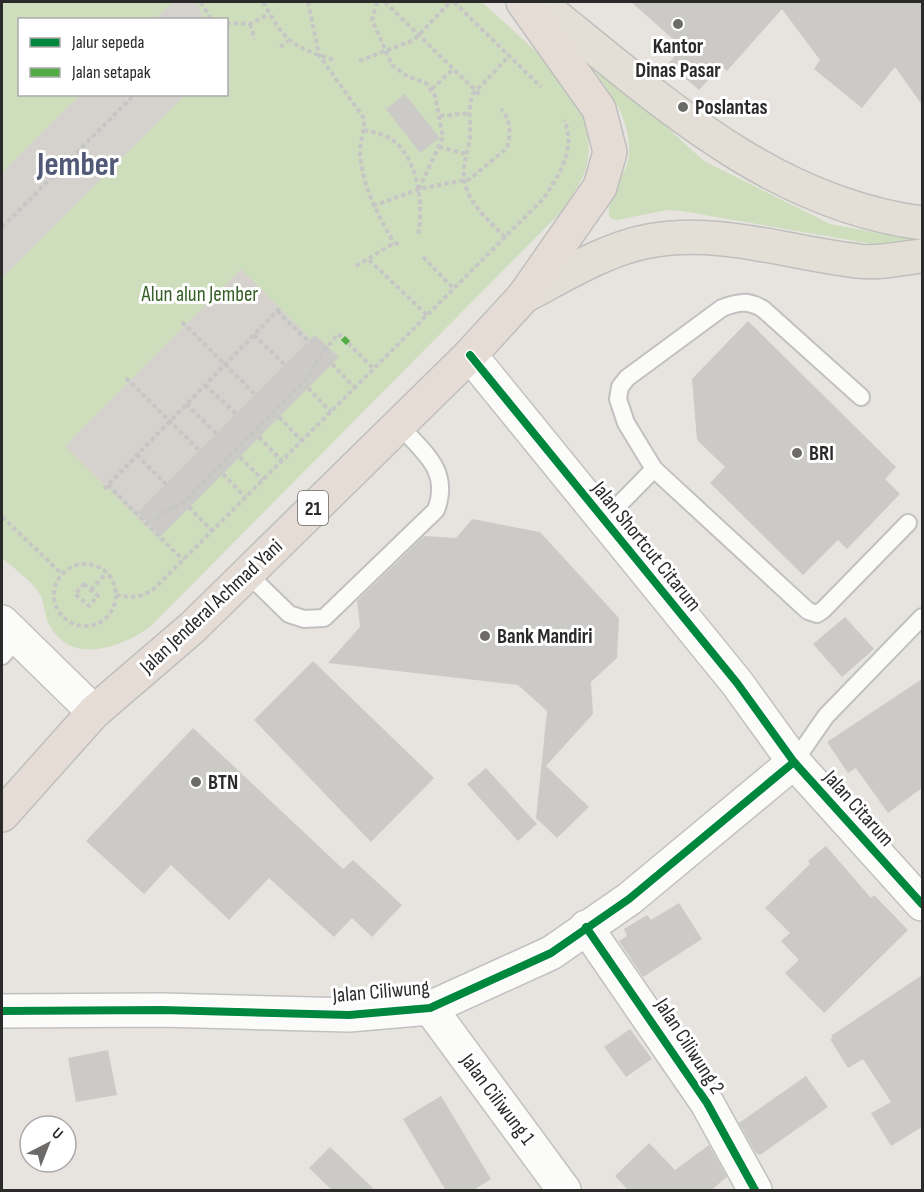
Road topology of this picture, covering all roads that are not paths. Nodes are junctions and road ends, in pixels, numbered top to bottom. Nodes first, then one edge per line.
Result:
1 (523, 2) edge
2 (538, 2) edge
3 (922, 223) edge
4 (922, 256) edge
5 (524, 296) junction
6 (470, 355) junction
7 (861, 397) dead end
8 (398, 424) junction
9 (654, 469) junction
10 (603, 521) junction
11 (908, 523) dead end
12 (248, 574) junction
13 (922, 617) edge
14 (7, 638) edge
15 (94, 712) junction
16 (794, 762) junction
17 (2, 815) edge
18 (922, 904) edge
19 (586, 927) junction
20 (430, 1008) junction
21 (2, 1011) edge
22 (564, 1191) edge
23 (754, 1191) edge

1 - 5 highway, 21
2 - 3 main road
4 - 5 main road
5 - 6 highway, Jalan Jenderal Achmad Yani / 21
6 - 8 highway, Jalan Jenderal Achmad Yani / 21
6 - 10 street, Jalan Shortcut Citarum
7 - 9 lane
8 - 12 highway, Jalan Jenderal Achmad Yani / 21
8 - 12 lane
9 - 10 lane
9 - 11 lane
10 - 16 street, Jalan Shortcut Citarum
12 - 15 highway, Jalan Jenderal Achmad Yani / 21
13 - 16 lane
14 - 15 street
15 - 17 highway, Jalan Jenderal Achmad Yani / 21
16 - 18 street, Jalan Citarum
16 - 19 street, Jalan Ciliwung
19 - 20 street, Jalan Ciliwung
19 - 23 street, Jalan Ciliwung 2
20 - 21 street, Jalan Ciliwung
20 - 22 street, Jalan Ciliwung 1

